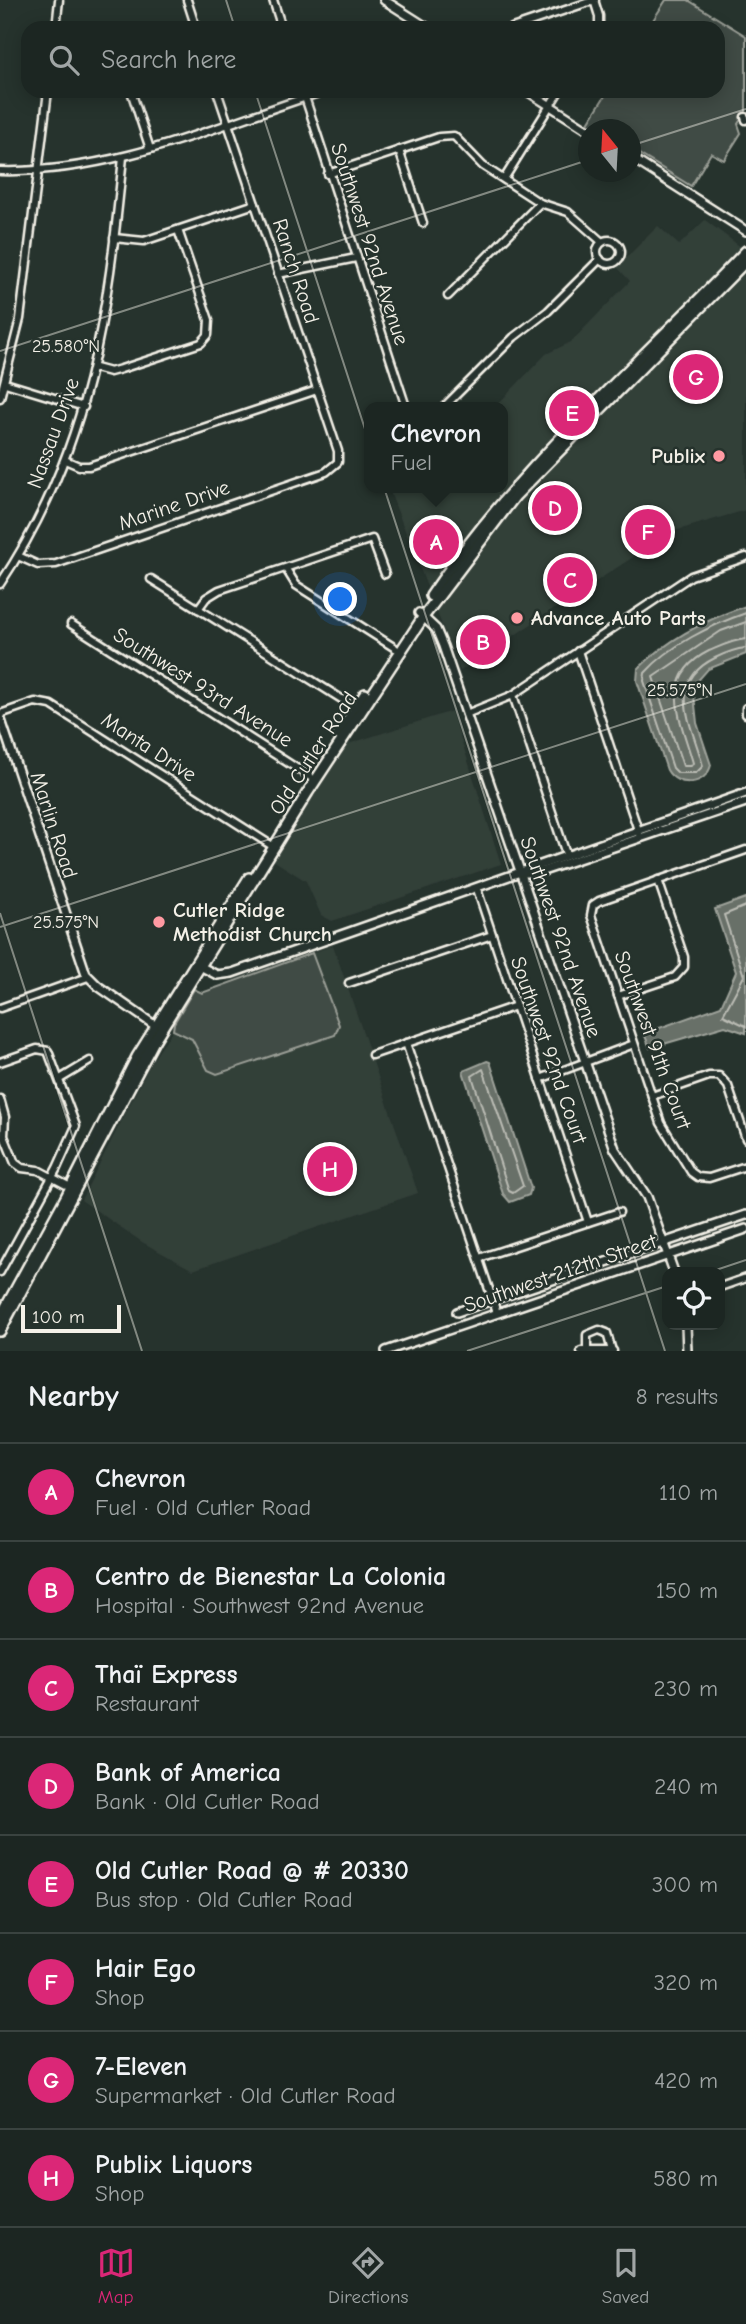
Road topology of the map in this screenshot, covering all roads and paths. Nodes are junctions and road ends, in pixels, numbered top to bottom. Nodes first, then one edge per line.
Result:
1 (59, 0) edge
2 (187, 0) edge
3 (273, 0) edge
4 (594, 0) edge
5 (389, 1) edge
6 (57, 21) edge
7 (194, 21) edge
8 (280, 21) edge
9 (418, 21) edge
10 (532, 21) edge
11 (598, 21) edge
12 (47, 98) edge
13 (133, 98) edge
14 (219, 98) edge
15 (294, 98) edge
16 (305, 98) edge
17 (538, 98) edge
18 (555, 98) edge
19 (550, 106) junction
20 (578, 123) edge
21 (228, 124) junction
22 (150, 149) junction
23 (399, 150) junction
24 (123, 157) junction
25 (641, 163) edge
26 (0, 171) edge
27 (38, 171) junction
28 (328, 174) junction
29 (504, 179) junction
30 (540, 203) junction
31 (255, 204) junction
32 (423, 223) dead end
33 (178, 230) junction
34 (746, 231) edge
35 (114, 238) junction
36 (602, 243) junction
37 (746, 251) edge
38 (356, 258) junction
39 (600, 259) junction
40 (746, 261) edge
41 (278, 274) junction
42 (448, 296) dead end
43 (697, 306) junction
44 (94, 368) junction
45 (5, 383) junction
46 (317, 390) junction
47 (0, 398) edge
48 (605, 398) junction
49 (404, 402) edge
50 (449, 402) edge
51 (85, 407) junction
52 (552, 447) junction
53 (65, 460) junction
54 (550, 460) junction
55 (338, 462) joint
56 (502, 506) junction
57 (18, 556) junction
58 (746, 557) edge
59 (286, 569) junction
60 (386, 574) dead end
61 (151, 579) dead end
62 (0, 584) edge
63 (198, 609) junction
64 (421, 615) junction
65 (71, 624) dead end
66 (395, 648) junction
67 (578, 651) junction
68 (513, 695) junction
69 (746, 708) edge
70 (358, 709) junction
71 (466, 714) junction
72 (746, 714) edge
73 (0, 715) edge
74 (314, 778) junction
75 (746, 793) edge
76 (746, 803) edge
77 (639, 834) junction
78 (272, 846) junction
79 (746, 850) edge
80 (566, 854) junction
81 (522, 873) junction
82 (657, 880) junction
83 (477, 889) junction
84 (492, 934) junction
85 (197, 965) junction
86 (88, 976) junction
87 (349, 983) dead end
88 (618, 996) junction
89 (0, 1006) edge
90 (516, 1006) junction
91 (158, 1028) junction
92 (406, 1043) junction
93 (634, 1044) junction
94 (372, 1055) dead end
95 (90, 1061) dead end
96 (0, 1062) edge
97 (586, 1062) junction
98 (60, 1079) junction
99 (540, 1079) junction
100 (652, 1096) junction
101 (0, 1099) edge
102 (746, 1139) edge
103 (746, 1166) edge
104 (52, 1177) junction
105 (74, 1189) junction
106 (619, 1212) dead end
107 (746, 1215) edge
108 (588, 1222) junction
109 (746, 1228) edge
110 (664, 1242) junction
111 (668, 1255) junction
112 (479, 1258) junction
113 (672, 1267) edge
114 (0, 1272) edge
115 (746, 1278) edge
116 (725, 1285) edge
117 (493, 1301) junction
118 (457, 1312) dead end
119 (497, 1313) junction
120 (0, 1317) edge
121 (686, 1330) edge
122 (0, 1331) edge
123 (584, 1350) edge
124 (386, 1351) edge
125 (612, 1351) edge
126 (687, 1351) edge

1 - 6 street
2 - 7 street
3 - 8 street
4 - 10 street
4 - 11 street
5 - 9 street
12 - 27 street
13 - 22 street
14 - 21 street, Ranch Road
15 - 21 street
16 - 28 street, Southwest 92nd Avenue
17 - 19 street
18 - 19 street
19 - 20 street
19 - 29 street
21 - 22 street
21 - 31 street, Ranch Road
22 - 24 street
23 - 28 street
23 - 29 street
23 - 32 street
24 - 27 street
24 - 35 street, Nassau Drive
25 - 34 street
26 - 27 street
27 - 45 street
28 - 38 street, Southwest 92nd Avenue
29 - 30 street
30 - 36 street
30 - 42 street
31 - 33 street
31 - 41 street, Ranch Road
33 - 35 street
33 - 44 street
35 - 44 street, Nassau Drive
36 - 39 street
36 - 39 street
37 - 43 main road, Old Cutler Road
38 - 41 street
38 - 49 street, Southwest 92nd Avenue
39 - 50 street
40 - 43 main road, Old Cutler Road
41 - 46 street, Ranch Road
43 - 48 main road, Old Cutler Road
44 - 51 street, Nassau Drive
45 - 47 street
45 - 51 street
46 - 53 street
46 - 55 street, Ranch Road
48 - 52 main road, Old Cutler Road
48 - 54 main road, Old Cutler Road
51 - 53 street, Nassau Drive
52 - 54 main road
52 - 56 main road, Old Cutler Road
53 - 57 street, Nassau Drive
54 - 56 main road, Old Cutler Road
55 - 57 street, Marine Drive
56 - 64 main road, Old Cutler Road
57 - 62 street, Nassau Drive
58 - 67 street
59 - 60 street
59 - 63 street
59 - 66 street
61 - 63 street
63 - 70 street
64 - 66 main road, Old Cutler Road
64 - 70 main road, Old Cutler Road
64 - 71 street, Southwest 92nd Avenue
65 - 74 street, Southwest 93rd Avenue
66 - 70 main road, Old Cutler Road
67 - 68 street
67 - 77 street
68 - 71 street
68 - 80 street
69 - 72 street
70 - 74 main road, Old Cutler Road
71 - 81 street, Southwest 92nd Avenue
73 - 78 street, Manta Drive
73 - 86 street, Marlin Road
74 - 78 main road, Old Cutler Road
75 - 77 street
76 - 77 street
77 - 80 street
77 - 81 street
78 - 85 main road, Old Cutler Road
79 - 82 street
80 - 81 street
81 - 83 street
81 - 97 street, Southwest 92nd Avenue
82 - 88 street, Southwest 91th Court
82 - 88 street
83 - 84 street, Southwest 92nd Court
83 - 85 street
84 - 87 street
84 - 90 street, Southwest 92nd Court
85 - 91 main road, Old Cutler Road
86 - 89 street
86 - 91 street
88 - 93 street, Southwest 91th Court
90 - 92 street
90 - 99 street, Southwest 92nd Court
91 - 105 main road, Old Cutler Road
92 - 94 street
92 - 112 street
93 - 97 street
93 - 100 street, Southwest 91th Court
95 - 98 street
96 - 98 street
97 - 99 street
97 - 110 street, Southwest 92nd Avenue
98 - 104 street
99 - 108 street, Southwest 92nd Court
100 - 102 street
100 - 103 street, Southwest 91th Court
101 - 104 street
104 - 105 street
104 - 114 street
105 - 120 main road, Old Cutler Road
105 - 122 main road, Old Cutler Road
106 - 108 street
107 - 110 street, Southwest 212th Street
108 - 112 street
109 - 111 street, Southwest 212th Street
110 - 111 street, Southwest 92nd Avenue
110 - 117 street, Southwest 212th Street
111 - 113 street, Southwest 92nd Avenue
111 - 119 street, Southwest 212th Street
112 - 117 street
115 - 116 street
117 - 118 street, Southwest 212th Street
117 - 119 street
119 - 124 street, Southwest 212th Street
121 - 126 street
123 - 125 street
123 - 125 street

